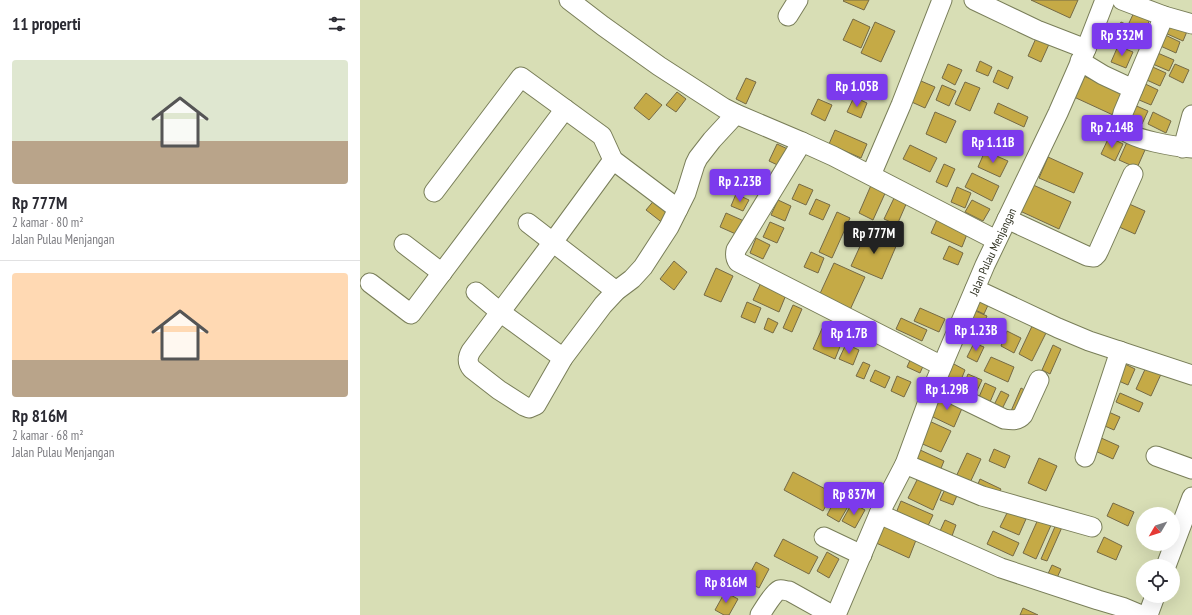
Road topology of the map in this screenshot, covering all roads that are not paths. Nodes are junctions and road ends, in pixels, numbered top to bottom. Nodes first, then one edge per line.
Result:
1 (569, 0) edge
2 (798, 0) edge
3 (942, 0) edge
4 (974, 0) edge
5 (1108, 0) edge
6 (788, 16) dead end
7 (1164, 16) junction
8 (1192, 24) edge
9 (1083, 55) junction
10 (1133, 89) junction
11 (565, 109) junction
12 (736, 114) junction
13 (1192, 115) edge
14 (802, 142) junction
15 (1188, 148) edge
16 (613, 160) junction
17 (1133, 174) dead end
18 (871, 175) junction
19 (434, 192) dead end
20 (678, 209) junction
21 (1007, 219) junction
22 (528, 223) dead end
23 (996, 240) junction
24 (553, 242) junction
25 (404, 244) dead end
26 (442, 273) junction
27 (370, 283) dead end
28 (975, 289) junction
29 (616, 290) junction
30 (476, 292) dead end
31 (500, 312) junction
32 (1120, 351) junction
33 (564, 358) junction
34 (942, 366) junction
35 (1192, 375) edge
36 (1039, 380) dead end
37 (934, 385) junction
38 (1156, 456) dead end
39 (1085, 457) dead end
40 (905, 464) junction
41 (1192, 469) edge
42 (1192, 497) edge
43 (879, 514) junction
44 (1092, 527) dead end
45 (824, 537) dead end
46 (862, 555) junction
47 (1169, 559) edge
48 (1152, 603) edge
49 (760, 615) edge
50 (832, 615) edge
51 (836, 615) edge
52 (1141, 615) edge
53 (1148, 615) edge

1 - 12 street
2 - 6 street
3 - 18 street
4 - 9 street
5 - 7 street
5 - 9 street, Jalan Pulau Menjangan
7 - 8 street
7 - 10 street
9 - 10 street
9 - 21 street, Jalan Pulau Menjangan
10 - 15 street
11 - 16 street
11 - 19 street
11 - 26 street
12 - 14 street
12 - 20 street
13 - 15 street
14 - 18 street
14 - 34 street
16 - 20 street
16 - 24 street
17 - 21 street
18 - 23 street
20 - 29 street
21 - 23 street, Jalan Pulau Menjangan
22 - 24 street
23 - 28 street, Jalan Pulau Menjangan
24 - 29 street
24 - 31 street
25 - 26 street
26 - 27 street
28 - 32 street
28 - 34 street, Jalan Pulau Menjangan
29 - 33 street
30 - 31 street
31 - 33 street
31 - 33 street
32 - 35 street
32 - 39 street
34 - 37 street, Jalan Pulau Menjangan
36 - 37 street
37 - 40 street, Jalan Pulau Menjangan
38 - 41 street
40 - 43 street, Jalan Pulau Menjangan
40 - 44 street
42 - 47 street
43 - 46 street, Jalan Pulau Menjangan
43 - 52 street
45 - 46 street
46 - 51 street, Jalan Pulau Menjangan
48 - 53 street
49 - 50 street

